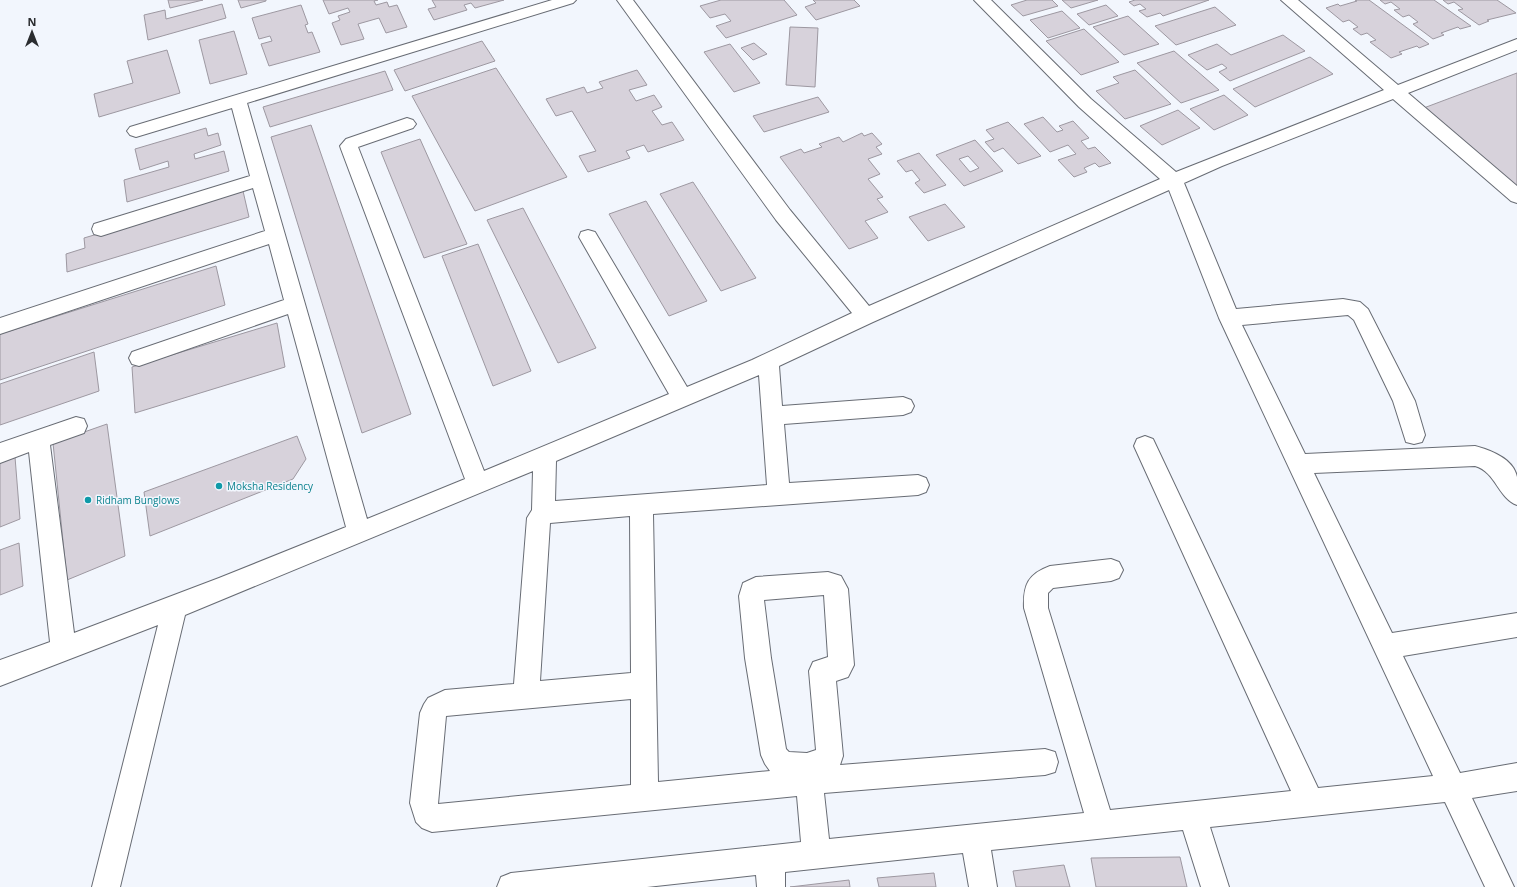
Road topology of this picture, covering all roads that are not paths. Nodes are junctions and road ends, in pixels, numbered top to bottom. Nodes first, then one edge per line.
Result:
1 (568, 0) edge
2 (626, 0) edge
3 (982, 0) edge
4 (1289, 0) edge
5 (1517, 44) edge
6 (1396, 91) junction
7 (238, 100) junction
8 (407, 124) dead end
9 (136, 131) dead end
10 (260, 179) junction
11 (1174, 181) junction
12 (1517, 196) edge
13 (101, 229) dead end
14 (275, 235) junction
15 (588, 237) dead end
16 (295, 304) junction
17 (866, 316) junction
18 (1229, 318) junction
19 (0, 326) edge
20 (140, 358) dead end
21 (768, 362) junction
22 (682, 398) junction
23 (903, 406) dead end
24 (772, 416) junction
25 (76, 426) dead end
26 (1414, 435) dead end
27 (38, 439) junction
28 (1145, 446) dead end
29 (0, 453) edge
30 (545, 456) junction
31 (1299, 464) junction
32 (478, 484) junction
33 (918, 485) dead end
34 (779, 494) junction
35 (1517, 495) edge
36 (640, 505) junction
37 (543, 514) junction
38 (359, 533) junction
39 (1111, 570) dead end
40 (175, 607) junction
41 (1517, 625) edge
42 (1385, 646) junction
43 (62, 649) junction
44 (0, 673) edge
45 (643, 685) junction
46 (526, 696) junction
47 (1045, 762) dead end
48 (807, 774) junction
49 (1517, 777) edge
50 (1452, 788) junction
51 (645, 796) junction
52 (1311, 803) junction
53 (1193, 816) junction
54 (1101, 825) junction
55 (975, 838) junction
56 (817, 856) junction
57 (771, 874) edge
58 (528, 886) edge
59 (106, 887) edge
60 (983, 887) edge
61 (1215, 887) edge
62 (1500, 887) edge

1 - 7 street
2 - 17 street
3 - 11 street
4 - 6 street
5 - 6 street
6 - 11 street
6 - 12 street
7 - 9 street
7 - 10 street
8 - 32 street
10 - 13 street
10 - 14 street
11 - 17 street
11 - 18 street
14 - 16 street
14 - 19 street
15 - 22 street
16 - 20 street
16 - 38 street
17 - 21 street
18 - 26 street
18 - 31 street
21 - 22 street
21 - 24 street
22 - 30 street
23 - 24 street
24 - 34 street
25 - 27 street
27 - 29 street
27 - 43 street
28 - 52 street
30 - 32 street
30 - 37 street
31 - 35 street
31 - 42 street
32 - 38 street
33 - 34 street
34 - 36 street
36 - 37 street
36 - 45 street
37 - 46 street
38 - 40 street
39 - 54 street
40 - 43 street
40 - 59 street
41 - 42 street
42 - 50 street
43 - 44 street
45 - 46 street
45 - 51 street
46 - 51 street
47 - 48 street
48 - 48 street
48 - 51 street
48 - 56 street
49 - 50 street
50 - 52 street
50 - 62 street
52 - 53 street
53 - 54 street
53 - 61 street
54 - 55 street
55 - 56 street
55 - 60 street
56 - 57 street
57 - 58 street

